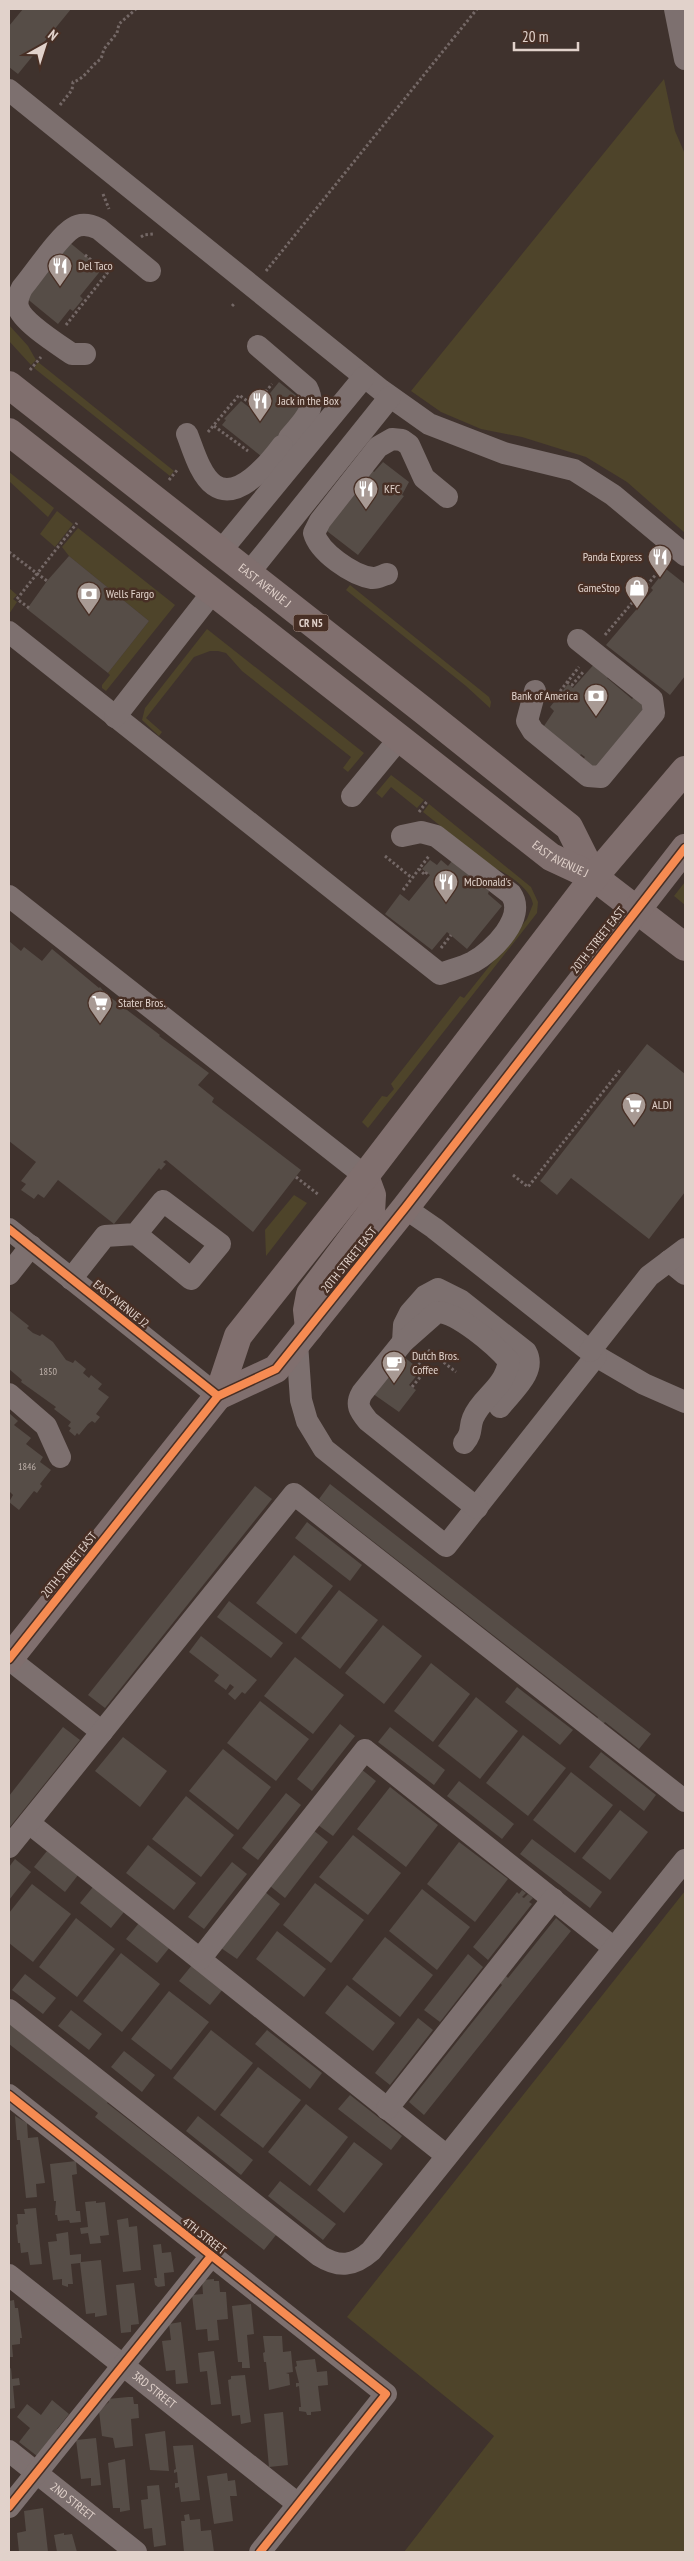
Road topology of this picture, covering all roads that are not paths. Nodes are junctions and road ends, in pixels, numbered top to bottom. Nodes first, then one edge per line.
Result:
1 (675, 9) edge
2 (685, 59) edge
3 (9, 90) edge
4 (150, 272) dead end
5 (258, 346) dead end
6 (85, 354) dead end
7 (364, 377) junction
8 (9, 385) edge
9 (390, 396) junction
10 (9, 416) edge
11 (9, 432) edge
12 (197, 433) road end
13 (447, 496) dead end
14 (222, 554) junction
15 (685, 555) edge
16 (248, 574) junction
17 (387, 574) dead end
18 (212, 592) junction
19 (9, 632) edge
20 (582, 649) road end
21 (545, 694) road end
22 (407, 697) junction
23 (115, 717) junction
24 (398, 739) junction
25 (685, 770) edge
26 (352, 796) dead end
27 (402, 836) dead end
28 (685, 848) edge
29 (594, 877) junction
30 (9, 896) edge
31 (636, 909) junction
32 (685, 947) edge
33 (365, 1176) junction
34 (405, 1208) junction
35 (9, 1229) edge
36 (136, 1234) dead end
37 (31, 1246) junction
38 (680, 1261) edge
39 (9, 1274) edge
40 (71, 1278) junction
41 (303, 1335) junction
42 (593, 1353) junction
43 (9, 1394) edge
44 (218, 1396) junction
45 (685, 1402) edge
46 (468, 1439) dead end
47 (60, 1457) dead end
48 (476, 1508) junction
49 (9, 1659) edge
50 (102, 1732) junction
51 (685, 1801) edge
52 (29, 1823) junction
53 (9, 1847) edge
54 (685, 1860) edge
55 (553, 1899) junction
56 (614, 1948) junction
57 (200, 1959) junction
58 (9, 2010) edge
59 (9, 2095) edge
60 (387, 2109) junction
61 (447, 2156) junction
62 (211, 2256) junction
63 (9, 2275) edge
64 (124, 2366) junction
65 (9, 2451) edge
66 (36, 2473) junction
67 (298, 2504) junction
68 (9, 2508) edge
69 (136, 2552) edge
70 (260, 2552) edge

1 - 2 street
3 - 7 street
4 - 6 street
5 - 12 street
7 - 9 street
7 - 14 street
8 - 14 main road, EAST AVENUE J / CR N5
9 - 15 street
9 - 16 street
10 - 14 main road
11 - 18 main road, EAST AVENUE J / CR N5
13 - 17 street
14 - 16 main road, EAST AVENUE J / CR N5
16 - 22 main road, EAST AVENUE J / CR N5
18 - 22 main road
18 - 23 street
18 - 24 main road, EAST AVENUE J / CR N5
19 - 23 street
20 - 21 street
22 - 29 main road, EAST AVENUE J / CR N5
23 - 27 street
24 - 26 street
24 - 29 main road, EAST AVENUE J / CR N5
25 - 29 main road, 20TH STREET EAST
28 - 31 main road, 20TH STREET EAST
29 - 31 main road, EAST AVENUE J / CR N5
29 - 33 main road, 20TH STREET EAST
30 - 33 street
31 - 32 main road, EAST AVENUE J / CR N5
31 - 34 main road, 20TH STREET EAST
33 - 41 main road
33 - 44 main road, 20TH STREET EAST
34 - 41 main road, 20TH STREET EAST
34 - 42 street
35 - 37 street, EAST AVENUE J2
36 - 40 street
37 - 39 street
37 - 40 street, EAST AVENUE J2
38 - 42 street
40 - 44 street, EAST AVENUE J2
41 - 44 main road, 20TH STREET EAST
41 - 48 street
42 - 45 street
42 - 48 street
43 - 47 street
44 - 49 main road, 20TH STREET EAST
46 - 48 street
49 - 50 street
50 - 51 street
50 - 52 street
52 - 53 street
52 - 57 street
54 - 56 street
55 - 56 street
55 - 57 street
55 - 60 street
56 - 61 street
57 - 60 street
58 - 61 street
59 - 62 street, 4TH STREET
60 - 61 street
62 - 64 street
62 - 67 street, 4TH STREET
63 - 64 street, 3RD STREET
64 - 66 street
64 - 67 street, 3RD STREET
65 - 66 street, 2ND STREET
66 - 68 street
66 - 69 street, 2ND STREET
67 - 70 street

